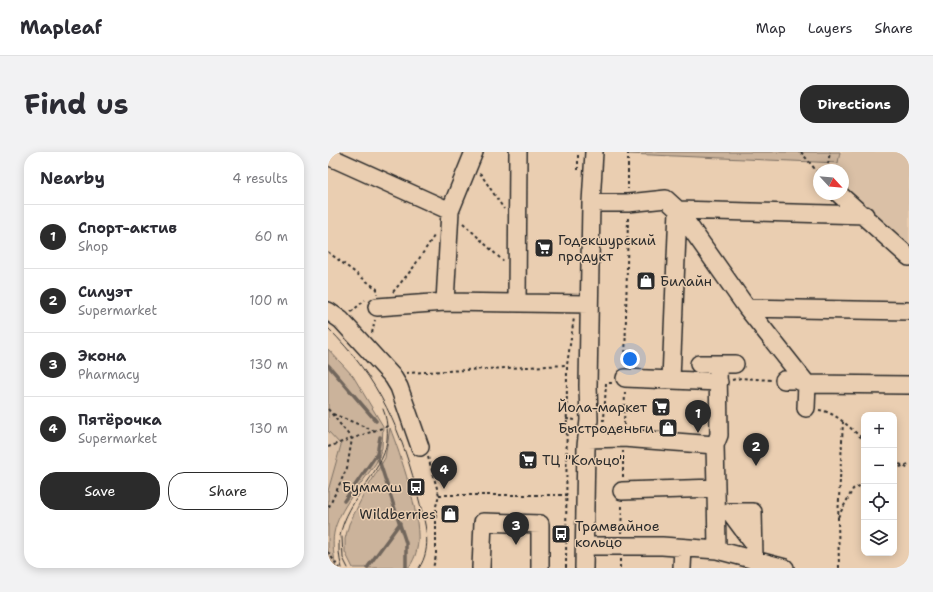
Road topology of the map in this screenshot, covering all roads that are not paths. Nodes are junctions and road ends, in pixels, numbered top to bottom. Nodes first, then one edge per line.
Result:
1 (518, 152) edge
2 (594, 152) edge
3 (472, 155) edge
4 (328, 156) edge
5 (846, 200) edge
6 (591, 203) junction
7 (678, 210) junction
8 (450, 212) junction
9 (865, 215) junction
10 (909, 258) edge
11 (445, 302) junction
12 (517, 303) junction
13 (589, 304) junction
14 (378, 307) road end
15 (747, 308) junction
16 (328, 311) edge
17 (909, 311) edge
18 (699, 364) dead end
19 (718, 364) junction
20 (735, 364) dead end
21 (625, 378) road end
22 (671, 379) junction
23 (784, 380) road end
24 (719, 382) junction
25 (807, 384) junction
26 (909, 386) edge
27 (806, 408) road end
28 (588, 439) junction
29 (715, 445) junction
30 (424, 450) road end
31 (716, 488) junction
32 (622, 491) road end
33 (585, 546) junction
34 (682, 548) junction
35 (717, 550) junction
36 (481, 568) edge
37 (540, 568) edge
38 (584, 568) edge
39 (682, 568) edge
40 (785, 568) edge

1 - 12 street
2 - 6 street
3 - 8 street
4 - 8 street
5 - 9 street
6 - 7 street
6 - 13 street
7 - 9 street
7 - 15 street
7 - 22 street
8 - 11 street
9 - 10 street
11 - 12 street
11 - 14 street
12 - 13 street
13 - 28 street
15 - 17 street
15 - 25 street
16 - 30 street
18 - 19 street
19 - 20 street
19 - 24 street
21 - 22 street
22 - 24 street
23 - 25 street
24 - 29 street
25 - 26 street
25 - 27 street
28 - 29 street
28 - 33 street
29 - 31 street
31 - 32 street
31 - 35 street
33 - 34 street
33 - 38 street
34 - 35 street
34 - 39 street
35 - 40 street
36 - 37 street

